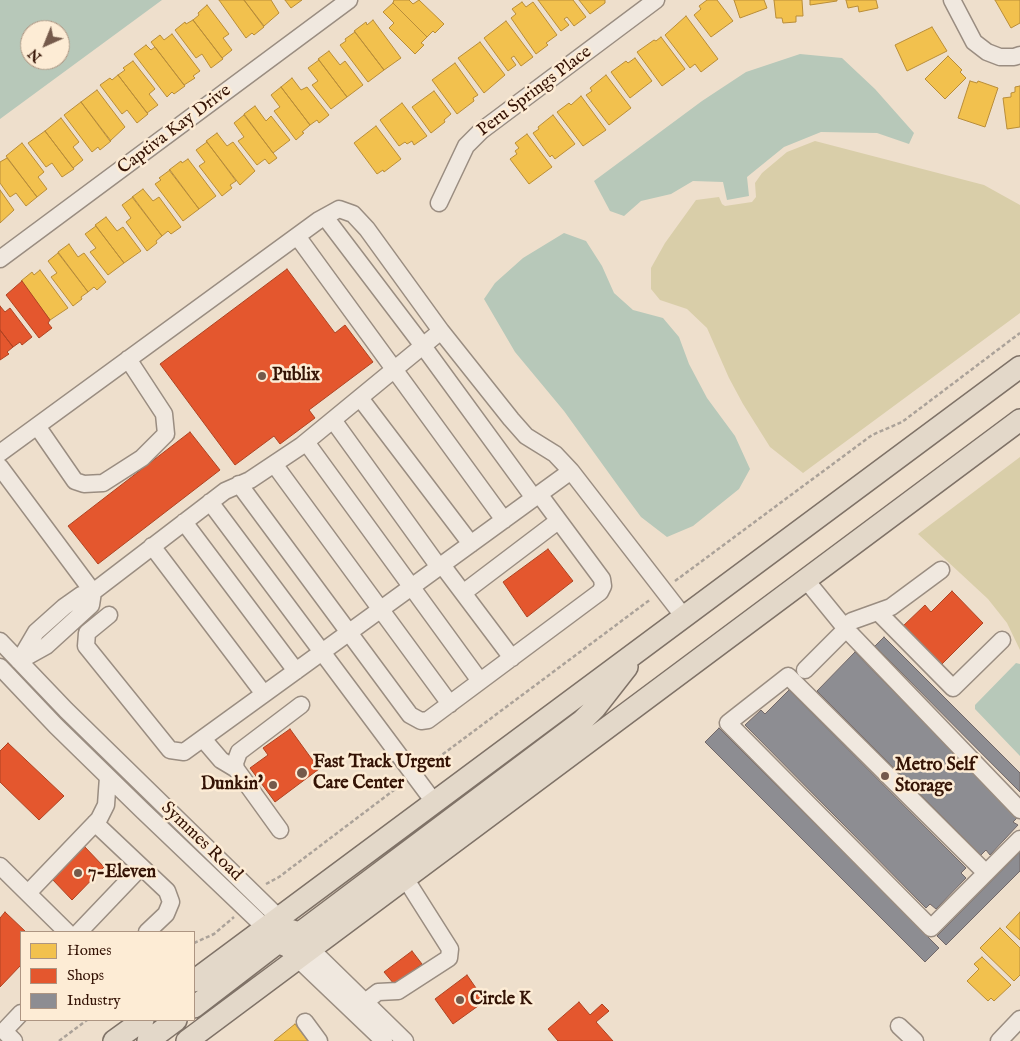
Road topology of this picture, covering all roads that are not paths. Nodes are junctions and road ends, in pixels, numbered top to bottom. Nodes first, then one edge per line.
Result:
1 (349, 0) edge
2 (656, 0) edge
3 (952, 0) edge
4 (1020, 55) edge
5 (439, 203) dead end
6 (325, 217) junction
7 (296, 236) junction
8 (0, 259) edge
9 (441, 331) junction
10 (423, 346) junction
11 (128, 359) junction
12 (1020, 366) edge
13 (394, 370) junction
14 (360, 398) junction
15 (333, 420) junction
16 (1020, 420) edge
17 (36, 426) junction
18 (306, 442) junction
19 (0, 453) edge
20 (274, 464) junction
21 (0, 467) edge
22 (571, 471) junction
23 (239, 484) junction
24 (537, 496) junction
25 (210, 502) junction
26 (504, 520) junction
27 (558, 520) junction
28 (184, 522) junction
29 (471, 544) junction
30 (152, 546) junction
31 (441, 566) junction
32 (942, 570) dead end
33 (806, 580) junction
34 (412, 586) junction
35 (94, 592) junction
36 (463, 593) junction
37 (380, 610) junction
38 (878, 612) junction
39 (109, 615) dead end
40 (684, 617) junction
41 (845, 628) junction
42 (348, 633) junction
43 (0, 640) edge
44 (1002, 640) dead end
45 (641, 648) junction
46 (322, 652) junction
47 (512, 658) junction
48 (19, 661) junction
49 (805, 670) dead end
50 (296, 671) junction
51 (2, 674) edge
52 (480, 681) junction
53 (264, 694) junction
54 (450, 704) junction
55 (301, 705) dead end
56 (203, 739) junction
57 (236, 769) junction
58 (108, 777) junction
59 (434, 802) junction
60 (1020, 810) edge
61 (95, 824) junction
62 (280, 830) dead end
63 (1020, 839) edge
64 (0, 866) edge
65 (142, 867) junction
66 (986, 873) junction
67 (405, 878) junction
68 (28, 894) junction
69 (66, 931) edge
70 (80, 931) edge
71 (148, 931) edge
72 (288, 938) junction
73 (195, 982) edge
74 (365, 1002) junction
75 (195, 1006) edge
76 (20, 1014) edge
77 (1020, 1019) edge
78 (142, 1021) edge
79 (175, 1021) edge
80 (305, 1022) dead end
81 (900, 1026) dead end
82 (6, 1033) edge
83 (191, 1040) edge
84 (114, 1041) edge
85 (148, 1041) edge
86 (320, 1041) edge
87 (384, 1041) edge
88 (404, 1041) edge
89 (915, 1041) edge
90 (999, 1041) edge

1 - 8 street, Captiva Kay Drive
2 - 5 street, Peru Springs Place
3 - 4 street
6 - 7 street
6 - 9 street
6 - 10 street
7 - 11 street
7 - 13 street
9 - 10 street
9 - 22 street
10 - 13 street
10 - 24 street
11 - 17 street
11 - 17 street
12 - 40 main road
13 - 14 street
13 - 26 street
14 - 15 street
14 - 29 street
15 - 18 street
15 - 31 street
16 - 33 main road
17 - 19 street
18 - 20 street
18 - 34 street
20 - 23 street
20 - 37 street
21 - 35 street
22 - 24 street
22 - 40 street
23 - 25 street
23 - 42 street
24 - 26 street
24 - 27 street
25 - 28 street
25 - 46 street
26 - 29 street
27 - 36 street
27 - 47 street
28 - 30 street
28 - 50 street
29 - 31 street
30 - 35 street
30 - 53 street
31 - 34 street
31 - 36 street
32 - 38 street
33 - 41 street
33 - 67 main road
34 - 37 street
34 - 52 street
35 - 48 street
36 - 47 street
37 - 42 street
37 - 54 street
38 - 41 street
38 - 44 street
39 - 56 street
40 - 45 main road
41 - 49 street
41 - 60 street
42 - 46 street
42 - 54 street
43 - 48 street, Symmes Road
45 - 59 main road
45 - 72 main road
46 - 50 street
46 - 59 street
47 - 52 street
48 - 51 street
48 - 72 street, Symmes Road
50 - 53 street
51 - 58 street, Symmes Road
52 - 54 street
53 - 56 street
55 - 57 street
56 - 57 street
57 - 62 street
58 - 61 street
58 - 72 street, Symmes Road
59 - 72 main road
61 - 65 street
61 - 68 street
63 - 66 street
64 - 68 street
65 - 70 street
65 - 71 street
66 - 66 street
67 - 72 main road
67 - 74 street
68 - 69 street
72 - 73 main road
72 - 74 street, Symmes Road
72 - 75 main road
72 - 83 main road
72 - 87 street, Symmes Road
74 - 88 street, Symmes Road
76 - 82 street
77 - 90 street
78 - 84 main road
79 - 85 main road
80 - 86 street
81 - 89 street

